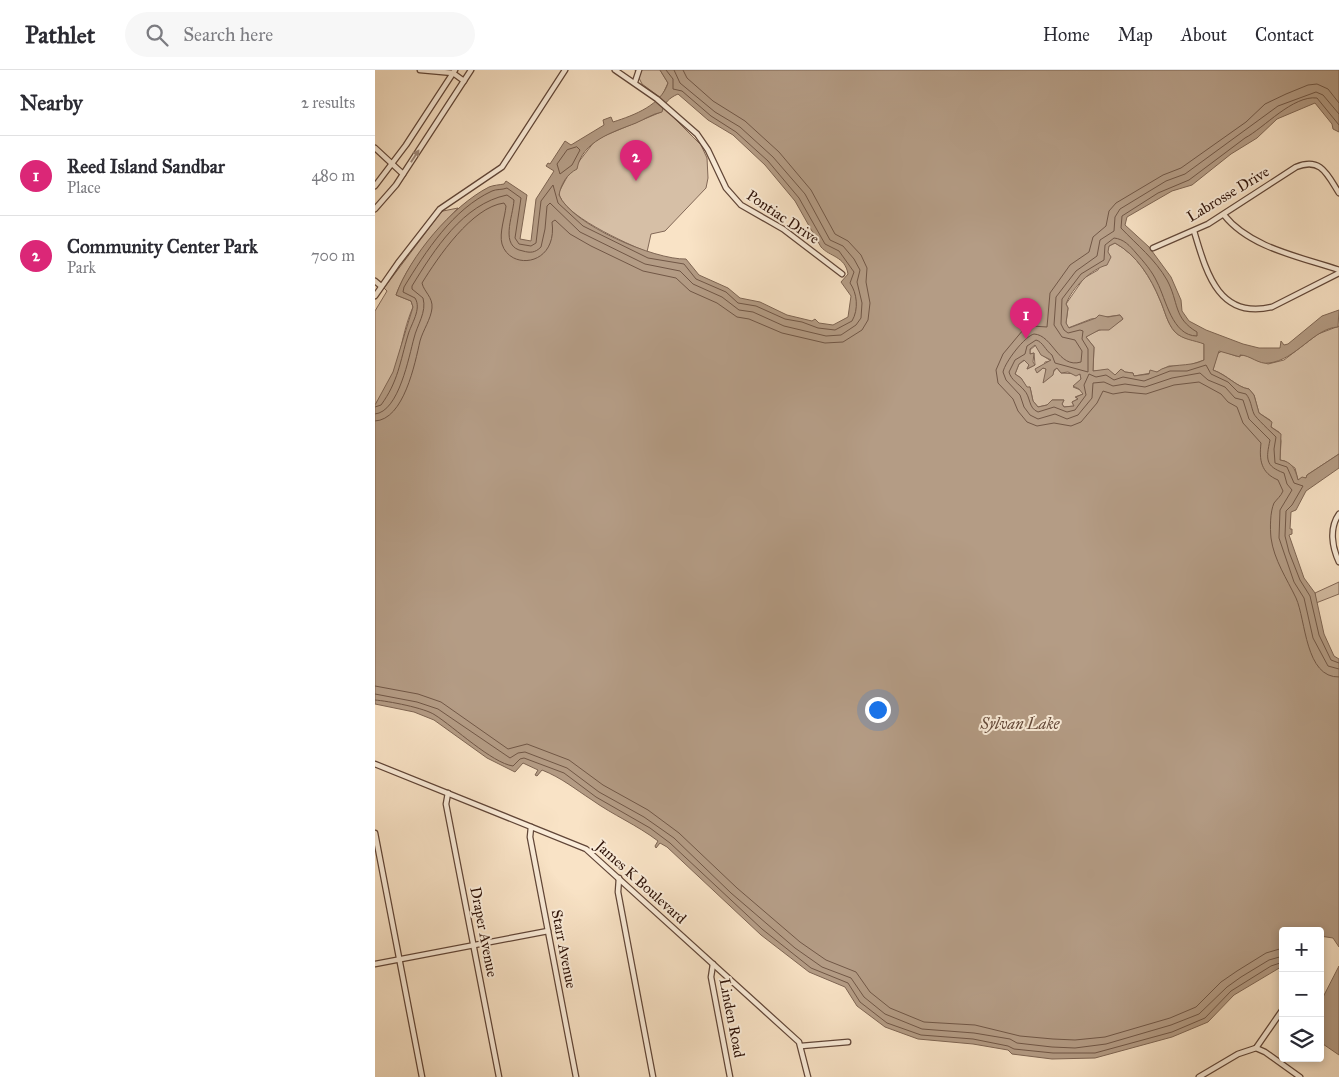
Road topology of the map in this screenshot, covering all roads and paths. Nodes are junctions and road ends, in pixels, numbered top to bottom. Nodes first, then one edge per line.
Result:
1 (421, 70) edge
2 (471, 70) edge
3 (565, 70) edge
4 (615, 70) edge
5 (639, 70) edge
6 (454, 72) edge
7 (464, 81) junction
8 (635, 82) junction
9 (375, 148) edge
10 (392, 165) junction
11 (403, 174) junction
12 (375, 186) edge
13 (1339, 193) edge
14 (375, 209) edge
15 (1225, 214) junction
16 (1194, 231) junction
17 (1153, 248) dead end
18 (1339, 271) edge
19 (842, 274) dead end
20 (375, 281) edge
21 (381, 286) junction
22 (375, 296) edge
23 (1339, 514) edge
24 (1339, 562) edge
25 (375, 764) edge
26 (448, 793) junction
27 (531, 827) junction
28 (375, 833) edge
29 (619, 878) junction
30 (548, 931) junction
31 (473, 945) junction
32 (399, 959) junction
33 (375, 964) edge
34 (713, 964) junction
35 (1279, 1015) edge
36 (848, 1042) dead end
37 (801, 1046) junction
38 (1256, 1048) junction
39 (422, 1077) edge
40 (499, 1077) edge
41 (576, 1077) edge
42 (653, 1077) edge
43 (730, 1077) edge
44 (808, 1077) edge
45 (1199, 1077) edge
46 (1299, 1077) edge

1 - 6 street
2 - 7 street
3 - 21 street
4 - 8 street, Pontiac Drive
5 - 8 street
6 - 7 street
6 - 10 street
11 -> 7 street
8 - 19 street, Pontiac Drive
9 - 10 street
10 - 11 street
10 - 12 street
11 - 14 street
13 - 15 street, Labrosse Drive
15 - 16 street, Labrosse Drive
15 - 18 street
16 - 17 street, Labrosse Drive
16 - 18 street
20 - 21 street
21 - 22 street
23 - 24 street
25 - 26 street, James K Boulevard
26 - 27 street, James K Boulevard
26 - 31 street, Draper Avenue
27 - 29 street, James K Boulevard
27 - 30 street, Starr Avenue
28 - 32 street
29 - 34 street, James K Boulevard
29 - 42 street
30 - 31 street
30 - 41 street, Starr Avenue
31 - 32 street
31 - 40 street, Draper Avenue
32 - 33 street
32 - 39 street
34 - 37 street, James K Boulevard
34 - 43 street, Linden Road
35 - 38 street
36 - 37 street
37 - 44 street
38 - 45 street
38 - 46 street

